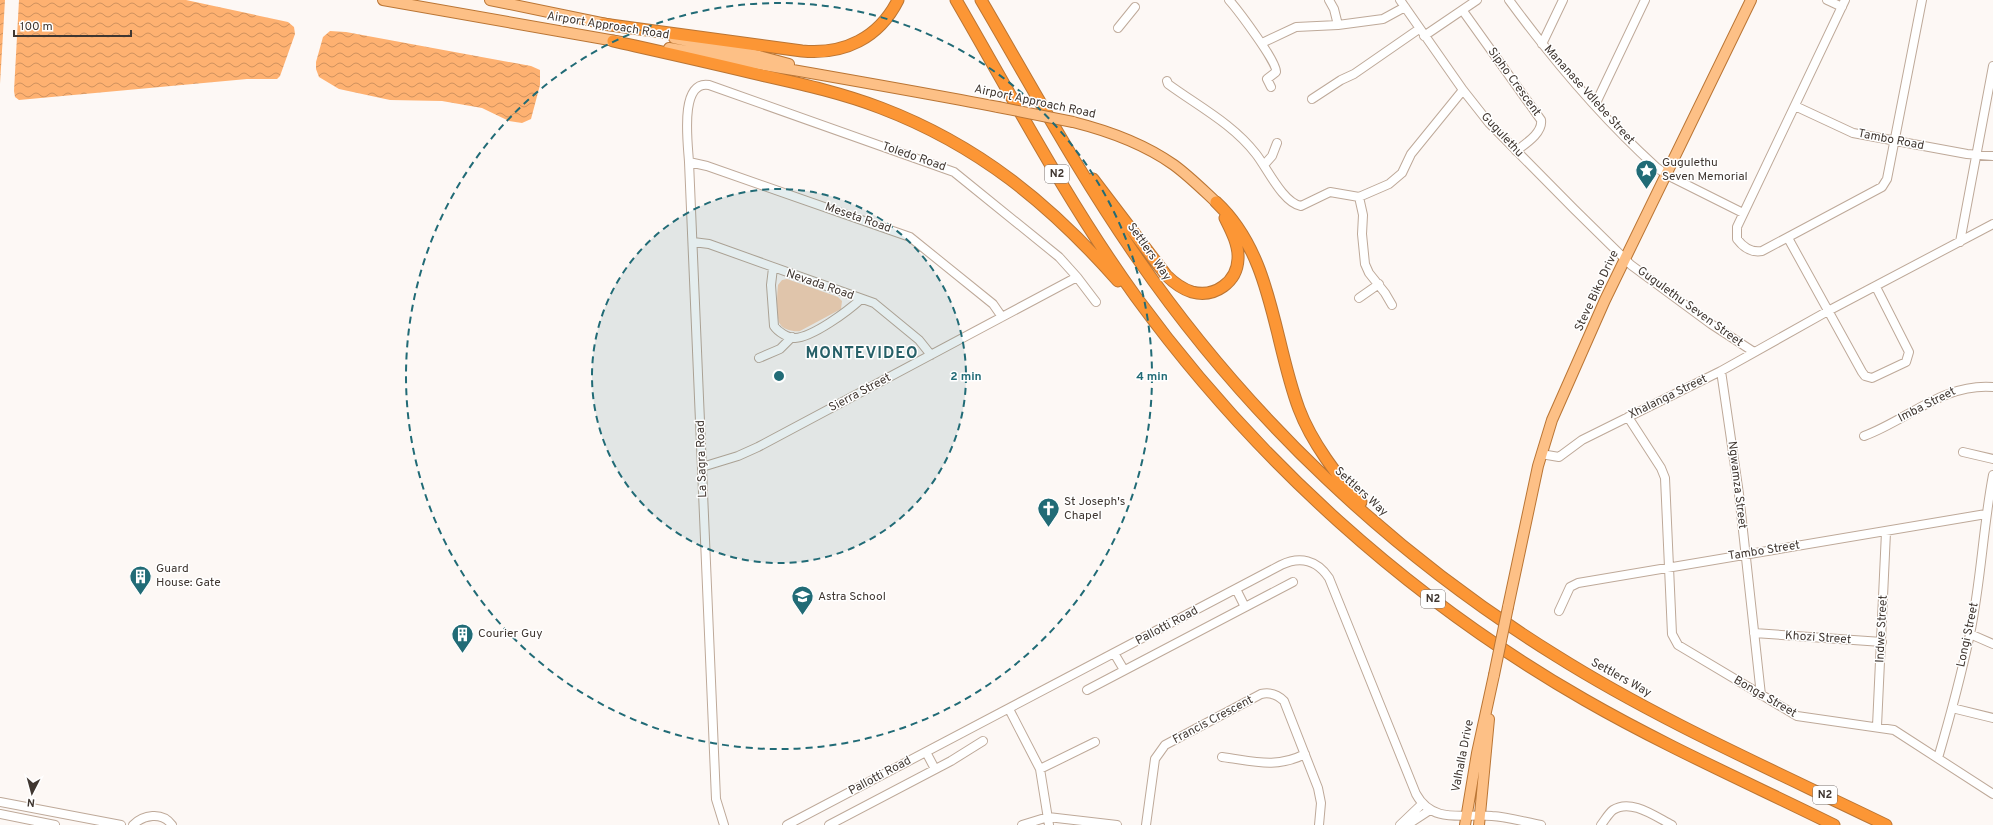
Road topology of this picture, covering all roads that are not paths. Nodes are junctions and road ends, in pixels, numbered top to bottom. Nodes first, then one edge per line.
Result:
1 (383, 0) edge
2 (490, 0) edge
3 (898, 0) edge
4 (956, 0) edge
5 (981, 0) edge
6 (1229, 0) edge
7 (1329, 0) edge
8 (1477, 0) edge
9 (1509, 0) edge
10 (1563, 0) edge
11 (1645, 0) edge
12 (1751, 0) edge
13 (1827, 0) edge
14 (1922, 0) edge
15 (1843, 3) edge
16 (1137, 4) edge
17 (1402, 4) edge
18 (1463, 10) junction
19 (603, 24) junction
20 (1338, 25) junction
21 (1118, 28) dead end
22 (1422, 32) junction
23 (613, 40) junction
24 (1262, 44) junction
25 (1542, 44) junction
26 (1993, 66) edge
27 (829, 75) junction
28 (1167, 81) dead end
29 (1271, 87) dead end
30 (1463, 90) junction
31 (692, 93) joint
32 (1312, 99) dead end
33 (1595, 105) junction
34 (1795, 106) junction
35 (1059, 133) junction
36 (1894, 141) junction
37 (1277, 143) dead end
38 (1516, 151) junction
39 (1976, 155) junction
40 (1993, 156) edge
41 (689, 162) junction
42 (1264, 165) junction
43 (1667, 175) junction
44 (1359, 197) junction
45 (1216, 202) junction
46 (1743, 212) junction
47 (1993, 224) edge
48 (1788, 238) junction
49 (693, 242) junction
50 (1960, 242) junction
51 (1623, 258) junction
52 (773, 268) junction
53 (1078, 276) junction
54 (1379, 284) junction
55 (1876, 286) junction
56 (1359, 298) dead end
57 (861, 299) junction
58 (1096, 302) dead end
59 (1392, 305) dead end
60 (1828, 311) junction
61 (1002, 317) junction
62 (792, 337) junction
63 (1169, 340) junction
64 (1754, 352) junction
65 (932, 355) junction
66 (759, 358) dead end
67 (1721, 371) junction
68 (1993, 386) edge
69 (1628, 417) junction
70 (1864, 436) dead end
71 (1962, 452) dead end
72 (1542, 454) junction
73 (1993, 458) edge
74 (702, 467) junction
75 (1993, 475) edge
76 (1988, 510) edge
77 (1886, 532) junction
78 (1745, 554) junction
79 (1669, 568) junction
80 (1293, 582) dead end
81 (1236, 589) junction
82 (1245, 607) junction
83 (1508, 607) joint
84 (1489, 610) junction
85 (1559, 611) dead end
86 (1754, 633) junction
87 (1970, 634) junction
88 (1882, 642) junction
89 (1993, 644) edge
90 (1114, 653) junction
91 (1124, 670) junction
92 (1087, 690) dead end
93 (1491, 692) junction
94 (1761, 695) junction
95 (1952, 708) junction
96 (1009, 709) junction
97 (1993, 718) edge
98 (1877, 726) junction
99 (982, 740) dead end
100 (1095, 742) dead end
101 (926, 752) junction
102 (1305, 754) junction
103 (1222, 757) dead end
104 (1938, 758) junction
105 (1040, 768) junction
106 (935, 770) junction
107 (1993, 794) edge
108 (0, 802) edge
109 (1422, 804) junction
110 (1430, 810) junction
111 (0, 814) edge
112 (1480, 820) edge
113 (1049, 821) edge
114 (1465, 821) edge
115 (55, 825) edge
116 (121, 825) edge
117 (126, 825) edge
118 (133, 825) edge
119 (172, 825) edge
120 (724, 825) edge
121 (787, 825) edge
122 (830, 825) edge
123 (1022, 825) edge
124 (1117, 825) edge
125 (1146, 825) edge
126 (1319, 825) edge
127 (1400, 825) edge
128 (1407, 825) edge
129 (1541, 825) edge
130 (1601, 825) edge
131 (1672, 825) edge
132 (1834, 825) edge
133 (1886, 825) edge

1 - 23 main road, Airport Approach Road
2 - 19 main road, Airport Approach Road
3 - 19 highway
4 - 63 highway, N2
5 - 35 highway, Settlers Way / N2
6 - 24 street
7 - 20 street
8 - 18 street
9 - 25 street, Mananase Vdlebe Street
10 - 25 street
11 - 33 street
12 - 43 main road, Steve Biko Drive
13 - 15 street
14 - 36 street
15 - 34 street
16 - 21 street
17 - 20 street
17 - 22 street, Gugulethu
18 - 22 street
18 - 38 street, Sipho Crescent
19 - 27 main road, Airport Approach Road
20 - 24 street
22 - 30 street, Gugulethu
22 - 32 street
23 - 27 main road, Airport Approach Road
23 - 63 highway
24 - 29 street
25 - 33 street, Mananase Vdlebe Street
26 - 39 street
27 - 45 main road, Airport Approach Road, bridge
28 - 42 street
30 - 38 street, Gugulethu
30 - 44 street
31 - 41 street, La Sagra Road
31 - 53 street, Toledo Road
33 - 43 street, Mananase Vdlebe Street
34 - 36 street, Tambo Road
34 - 46 street
35 - 45 highway
35 - 84 highway, Settlers Way / N2
36 - 39 street, Tambo Road
36 - 48 street
37 - 42 street
38 - 51 street, Gugulethu
39 - 40 street, Tambo Road
39 - 50 street
41 - 49 street, La Sagra Road
41 - 61 street, Meseta Road
42 - 44 street
43 - 46 street, Mananase Vdlebe Street
43 - 51 main road, Steve Biko Drive
44 - 54 street
45 - 84 highway
46 - 48 street
47 - 50 street, Xhalanga Street
48 - 60 street
49 - 52 street, Nevada Road
49 - 74 street, La Sagra Road
50 - 55 street, Xhalanga Street
51 - 64 street, Gugulethu Seven Street
51 - 72 main road, Steve Biko Drive
52 - 57 street, Nevada Road
52 - 62 street
53 - 58 street, Toledo Road
53 - 61 street, Sierra Street
54 - 56 street
54 - 59 street
55 - 60 street, Xhalanga Street
55 - 60 street
57 - 62 street
57 - 65 street, Nevada Road
60 - 64 street, Xhalanga Street
61 - 65 street, Sierra Street
62 - 66 street
63 - 132 highway, N2
64 - 67 street, Xhalanga Street
65 - 74 street, Sierra Street
67 - 69 street, Xhalanga Street
67 - 78 street, Ngwamza Street
68 - 70 street, Imba Street
69 - 72 street, Xhalanga Street
69 - 79 street
71 - 73 street
72 - 83 main road, Steve Biko Drive
74 - 120 street, La Sagra Road
75 - 76 street
76 - 77 street, Tambo Street
76 - 87 street, Longi Street
77 - 78 street, Tambo Street
77 - 88 street, Indwe Street
78 - 79 street, Tambo Street
78 - 86 street, Ngwamza Street
79 - 85 street, Tambo Street
79 - 94 street, Bonga Street
80 - 82 street, Pallotti Road
81 - 82 street
81 - 90 street, Pallotti Road
81 - 109 street, Pallotti Road
82 - 91 street, Pallotti Road
83 - 93 main road, Valhalla Drive, bridge
84 - 133 highway, Settlers Way / N2
86 - 88 street, Khozi Street
86 - 94 street, Ngwamza Street
87 - 89 street
87 - 95 street, Longi Street
88 - 98 street, Indwe Street
90 - 91 street
90 - 96 street, Pallotti Road
91 - 92 street, Pallotti Road
93 - 112 main road, Valhalla Drive
93 - 114 main road, Valhalla Drive
94 - 98 street, Bonga Street
95 - 97 street
95 - 104 street, Longi Street
96 - 101 street, Pallotti Road
96 - 105 street
98 - 104 street, Bonga Street
99 - 106 street, Pallotti Road
100 - 105 street
101 - 106 street
101 - 121 street, Pallotti Road
102 - 103 street
102 - 125 street, Francis Crescent
102 - 126 street, Francis Crescent
104 - 107 street, Bonga Street
105 - 113 street
106 - 122 street, Pallotti Road
108 - 116 street
109 - 110 street
109 - 127 street
110 - 114 street
110 - 128 street
111 - 115 street
112 - 114 street
112 - 129 street
113 - 123 street
113 - 124 street
117 - 118 street
118 - 119 street
130 - 131 street

